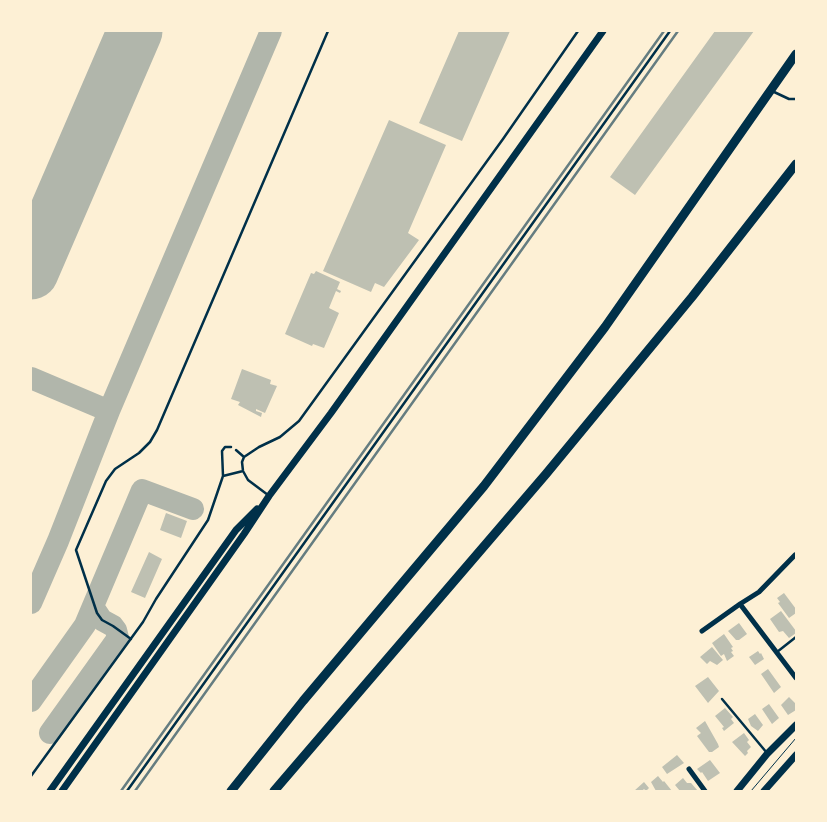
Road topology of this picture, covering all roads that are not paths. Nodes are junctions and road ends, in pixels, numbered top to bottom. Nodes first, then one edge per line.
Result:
1 (328, 31) edge
2 (578, 31) edge
3 (603, 31) edge
4 (670, 31) edge
5 (796, 54) edge
6 (771, 90) junction
7 (796, 99) edge
8 (796, 164) edge
9 (231, 447) dead end
10 (236, 450) dead end
11 (244, 457) junction
12 (243, 470) junction
13 (223, 476) junction
14 (269, 496) junction
15 (795, 555) edge
16 (740, 604) junction
17 (702, 631) dead end
18 (796, 637) edge
19 (131, 639) junction
20 (777, 652) junction
21 (796, 678) edge
22 (722, 699) dead end
23 (796, 725) edge
24 (767, 754) junction
25 (796, 755) edge
26 (689, 769) dead end
27 (31, 776) edge
28 (50, 791) edge
29 (62, 791) edge
30 (127, 791) edge
31 (231, 791) edge
32 (274, 791) edge
33 (705, 791) edge
34 (737, 791) edge
35 (764, 791) edge

1 - 19 lane
2 - 11 lane
3 - 14 main road
4 - 30 lane
5 - 6 highway
6 - 7 lane
6 - 31 highway
8 - 32 highway
9 - 13 lane
10 - 11 lane
11 - 12 lane
12 - 13 lane
12 - 14 lane
13 - 19 lane
14 - 28 main road
14 - 29 main road
15 - 16 street
16 - 17 street
16 - 20 street
18 - 20 lane
19 - 27 lane
20 - 21 street
22 - 24 lane
23 - 24 main road
24 - 34 main road
25 - 35 main road
26 - 33 street

